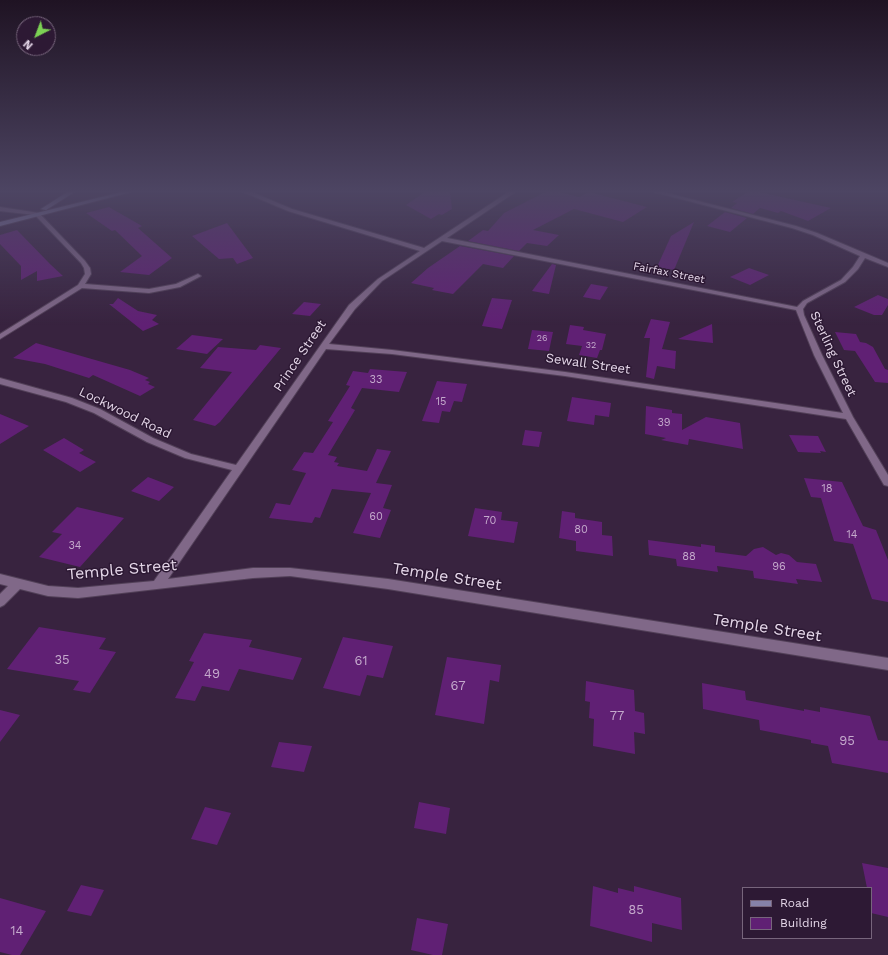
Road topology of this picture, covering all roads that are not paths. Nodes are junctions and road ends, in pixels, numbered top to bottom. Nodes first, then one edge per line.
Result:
1 (57, 236) edge
2 (376, 236) edge
3 (445, 236) edge
4 (816, 236) edge
5 (440, 239) junction
6 (424, 250) junction
7 (864, 254) junction
8 (888, 265) edge
9 (198, 276) dead end
10 (81, 286) junction
11 (799, 309) junction
12 (0, 337) edge
13 (323, 346) junction
14 (0, 381) edge
15 (849, 417) junction
16 (239, 469) junction
17 (888, 483) edge
18 (0, 579) edge
19 (17, 584) junction
20 (157, 585) junction
21 (0, 602) edge
22 (888, 664) edge

1 - 10 street
2 - 6 street
3 - 5 street, Prince Street
4 - 7 street
5 - 6 street, Prince Street
5 - 11 street, Fairfax Street
6 - 13 street, Prince Street
7 - 8 street
7 - 11 street, Sterling Street
9 - 10 street
10 - 12 street
11 - 15 street, Sterling Street
13 - 15 street, Sewall Street
13 - 16 street, Prince Street
14 - 16 street, Lockwood Road
15 - 17 street, Sterling Street
16 - 20 street, Prince Street
18 - 19 street, Temple Street
19 - 20 street, Temple Street
19 - 21 street
20 - 22 street, Temple Street

